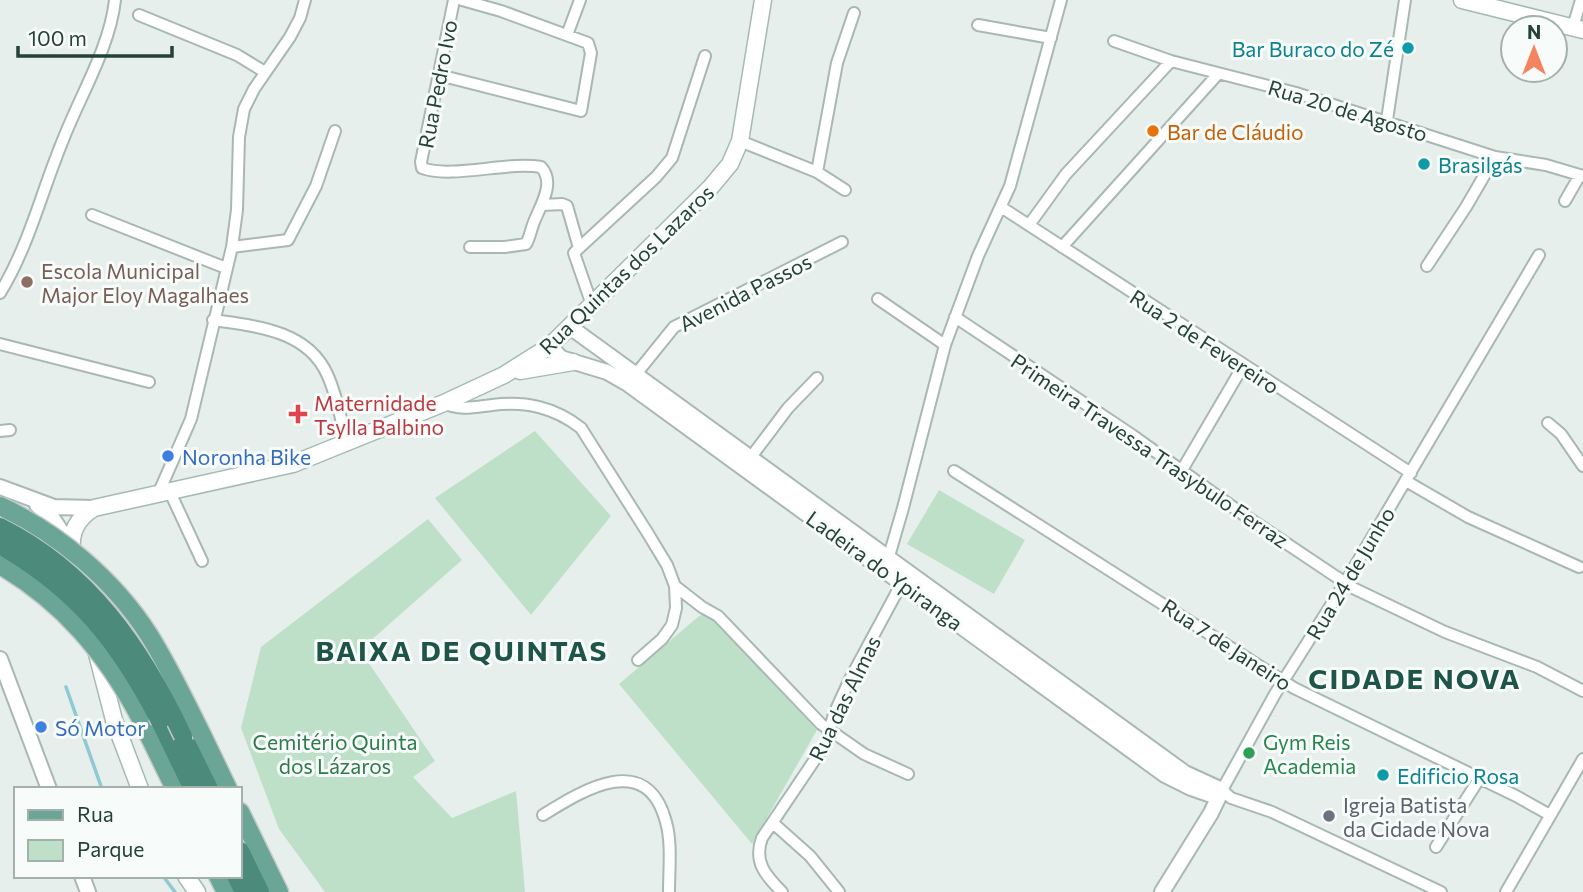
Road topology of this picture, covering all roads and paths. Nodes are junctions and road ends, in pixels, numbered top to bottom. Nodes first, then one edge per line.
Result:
1 (115, 0) edge
2 (306, 0) edge
3 (454, 0) edge
4 (462, 0) edge
5 (580, 0) edge
6 (763, 0) edge
7 (1060, 0) edge
8 (1405, 0) edge
9 (1462, 0) edge
10 (1581, 0) edge
11 (502, 5) edge
12 (855, 13) dead end
13 (139, 15) dead end
14 (978, 25) dead end
15 (1578, 28) edge
16 (566, 35) junction
17 (1051, 38) junction
18 (1114, 41) dead end
19 (705, 56) dead end
20 (1171, 61) junction
21 (265, 72) junction
22 (1218, 74) junction
23 (439, 75) junction
24 (1387, 120) junction
25 (335, 131) dead end
26 (740, 141) junction
27 (1495, 157) junction
28 (817, 172) junction
29 (1581, 175) edge
30 (845, 190) dead end
31 (1565, 201) dead end
32 (543, 205) junction
33 (1001, 207) junction
34 (92, 215) dead end
35 (1029, 225) junction
36 (842, 242) dead end
37 (232, 247) junction
38 (470, 247) dead end
39 (1062, 247) junction
40 (579, 248) junction
41 (1539, 255) dead end
42 (1427, 266) dead end
43 (226, 268) junction
44 (0, 293) edge
45 (878, 299) dead end
46 (592, 305) junction
47 (955, 317) junction
48 (213, 320) junction
49 (570, 327) junction
50 (0, 344) edge
51 (945, 345) junction
52 (550, 346) junction
53 (573, 362) junction
54 (1243, 366) junction
55 (504, 375) junction
56 (817, 378) dead end
57 (632, 379) junction
58 (149, 382) dead end
59 (444, 403) junction
60 (1548, 423) dead end
61 (347, 443) junction
62 (747, 462) junction
63 (1583, 466) edge
64 (1182, 470) junction
65 (954, 471) dead end
66 (1408, 477) junction
67 (0, 486) edge
68 (164, 491) junction
69 (27, 498) junction
70 (0, 506) edge
71 (94, 508) junction
72 (0, 527) edge
73 (0, 545) edge
74 (71, 546) junction
75 (202, 561) dead end
76 (887, 563) junction
77 (0, 565) edge
78 (1579, 567) dead end
79 (905, 577) junction
80 (1345, 583) junction
81 (675, 586) junction
82 (0, 659) edge
83 (638, 660) dead end
84 (1283, 681) junction
85 (1583, 691) edge
86 (6, 696) edge
87 (831, 730) junction
88 (126, 754) junction
89 (1583, 759) edge
90 (908, 774) dead end
91 (1479, 779) junction
92 (48, 787) edge
93 (131, 787) edge
94 (139, 787) edge
95 (174, 787) edge
96 (192, 787) edge
97 (208, 787) edge
98 (227, 787) edge
99 (1224, 795) junction
100 (543, 815) dead end
101 (1550, 815) junction
102 (242, 816) edge
103 (773, 823) junction
104 (1436, 847) dead end
105 (279, 892) edge
106 (669, 892) edge
107 (782, 892) edge
108 (839, 892) edge
109 (1162, 892) edge
110 (1441, 892) edge
111 (1506, 892) edge

1 - 44 street
2 - 21 street
3 - 23 street, Rua Pedro Ivo
4 - 11 street
5 - 16 street
6 - 26 main road, Rua Quintas dos Lazaros
7 - 17 street
8 - 24 street
9 - 15 main road
10 - 15 street
11 - 16 street
12 - 28 street
13 - 21 street
14 - 17 street
16 - 23 street
17 - 33 street
18 - 20 street, Rua 20 de Agosto
19 - 40 street
20 - 22 street, Rua 20 de Agosto
20 - 35 street
21 - 37 street
22 - 24 street, Rua 20 de Agosto
22 - 39 street
23 - 32 street, Rua Pedro Ivo
24 - 27 street, Rua 20 de Agosto
25 - 37 street
26 - 28 street
26 - 46 main road, Rua Quintas dos Lazaros
27 - 29 street, Rua 20 de Agosto
27 - 42 street
28 - 30 street
29 - 31 street
32 - 38 street
32 - 40 street
33 - 35 street, Rua 2 de Fevereiro
33 - 47 street
34 - 43 street
35 - 39 street, Rua 2 de Fevereiro
36 - 57 street, Avenida Passos
37 - 43 street
39 - 54 street, Rua 2 de Fevereiro
40 - 46 street
41 - 66 street, Rua 24 de Junho
43 - 48 street
45 - 51 street
46 - 49 main road, Rua Quintas dos Lazaros
47 - 51 street
47 - 64 street, Primeira Travessa Trasybulo Ferraz
48 - 61 street
48 - 68 street
49 - 52 main road, Rua Quintas dos Lazaros
49 - 57 street, Ladeira do Ypiranga
50 - 58 street
51 - 76 street
52 - 53 street, Ladeira do Ypiranga
52 - 55 main road, Rua Quintas dos Lazaros
53 - 55 main road
53 - 57 street, Ladeira do Ypiranga
54 - 64 street
54 - 66 street, Rua 2 de Fevereiro
55 - 59 main road, Rua Quintas dos Lazaros
56 - 62 street
57 - 62 street, Ladeira do Ypiranga
59 - 61 main road, Rua Quintas dos Lazaros
59 - 81 street
60 - 63 street
61 - 68 main road, Rua Quintas dos Lazaros
62 - 76 street, Ladeira do Ypiranga
64 - 80 street, Primeira Travessa Trasybulo Ferraz
65 - 84 street, Rua 7 de Janeiro
66 - 78 street, Rua 2 de Fevereiro
66 - 80 street, Rua 24 de Junho
67 - 69 street, Rua Quintas dos Lazaros
68 - 71 main road, Rua Quintas dos Lazaros
68 - 75 street
69 - 71 street, Rua Quintas dos Lazaros
69 - 74 street
70 - 98 main road, bridge
71 - 74 main road
72 - 97 highway, bridge
73 - 96 highway, bridge
74 - 88 main road
76 - 79 street, Ladeira do Ypiranga
77 - 95 main road, bridge
79 - 87 street, Rua das Almas
79 - 99 street, Ladeira do Ypiranga
80 - 84 street, Rua 24 de Junho
80 - 85 street, Primeira Travessa Trasybulo Ferraz
81 - 83 street
81 - 87 street
82 - 86 street
84 - 91 street, Rua 7 de Janeiro
84 - 99 street, Rua 24 de Junho
86 - 92 street
87 - 90 street
87 - 103 street, Rua das Almas
88 - 93 street
88 - 94 main road
89 - 101 street
91 - 101 street, Rua 7 de Janeiro
91 - 104 street
99 - 109 street, Rua 24 de Junho
99 - 110 street
100 - 106 street
101 - 111 street
102 - 105 main road
103 - 107 street, Rua das Almas
103 - 108 street

